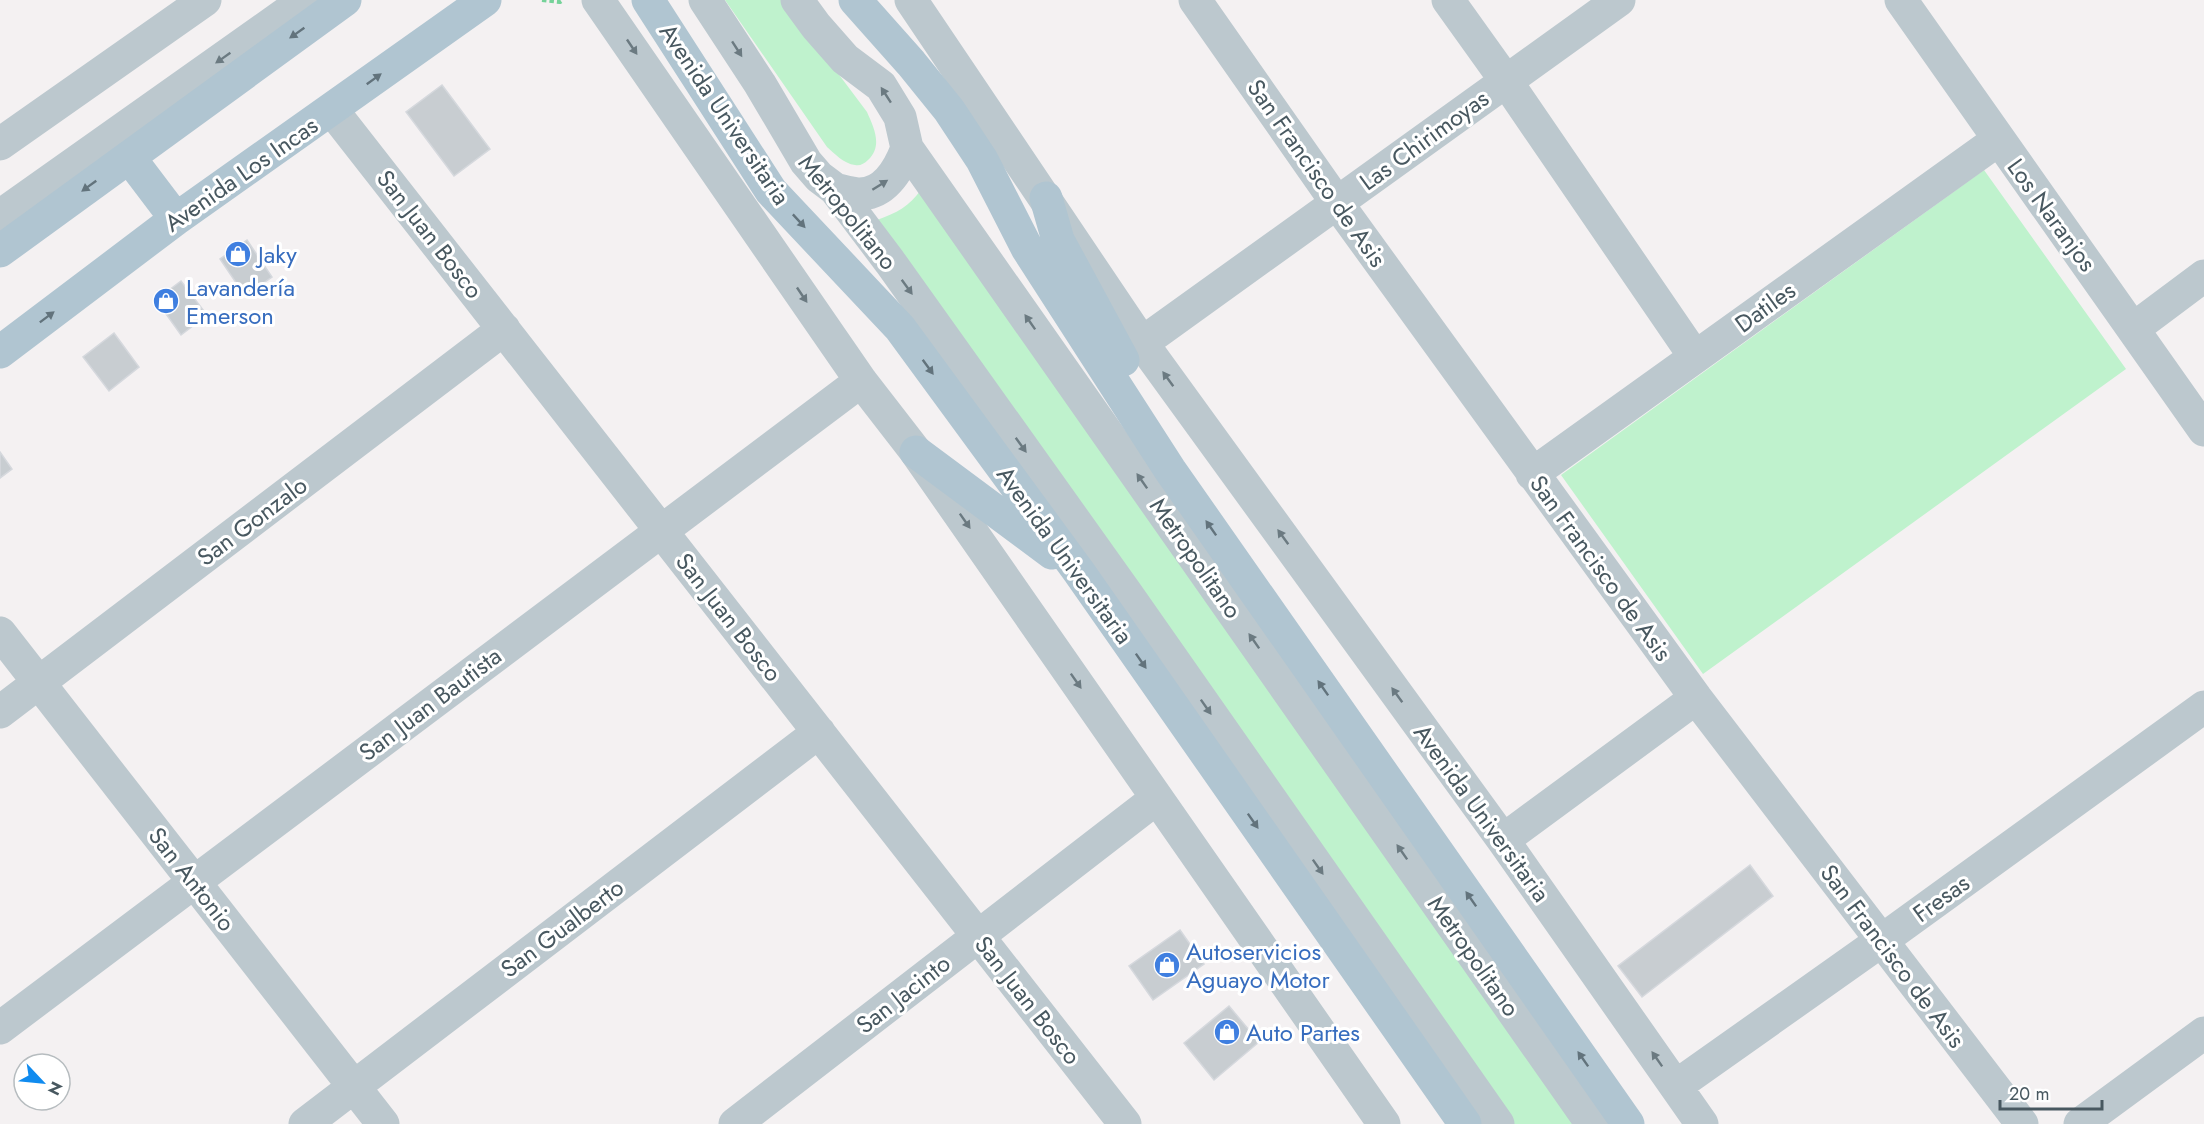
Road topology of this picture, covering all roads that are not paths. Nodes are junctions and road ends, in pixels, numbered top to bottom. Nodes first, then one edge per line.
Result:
1 (205, 0) edge
2 (305, 0) edge
3 (345, 0) edge
4 (485, 0) edge
5 (598, 0) edge
6 (648, 0) edge
7 (705, 0) edge
8 (797, 0) edge
9 (855, 0) edge
10 (911, 0) edge
11 (1195, 0) edge
12 (1448, 0) edge
13 (1619, 0) edge
14 (1901, 0) edge
15 (1506, 81) junction
16 (332, 110) junction
17 (1998, 140) junction
18 (0, 144) edge
19 (907, 148) junction
20 (129, 157) junction
21 (835, 189) junction
22 (1046, 198) junction
23 (1337, 203) junction
24 (0, 216) edge
25 (176, 219) junction
26 (0, 251) edge
27 (2204, 276) edge
28 (504, 329) junction
29 (2133, 329) junction
30 (1142, 343) junction
31 (0, 352) edge
32 (1695, 357) junction
33 (861, 381) junction
34 (2204, 430) edge
35 (916, 452) junction
36 (1170, 470) junction
37 (1532, 474) junction
38 (662, 530) junction
39 (1079, 572) junction
40 (0, 633) edge
41 (39, 682) junction
42 (1696, 698) junction
43 (2204, 707) edge
44 (0, 712) edge
45 (819, 732) junction
46 (1157, 798) junction
47 (1503, 840) junction
48 (194, 882) junction
49 (979, 936) junction
50 (1881, 941) junction
51 (0, 1028) edge
52 (2204, 1033) edge
53 (354, 1086) junction
54 (1676, 1086) junction
55 (304, 1124) edge
56 (383, 1124) edge
57 (735, 1124) edge
58 (1125, 1124) edge
59 (1384, 1124) edge
60 (1465, 1124) edge
61 (1498, 1124) edge
62 (1592, 1124) edge
63 (1628, 1124) edge
64 (1702, 1124) edge
65 (2022, 1124) edge
66 (2080, 1124) edge

1 - 18 street
2 -> 24 street
3 -> 20 main road
16 -> 4 main road, Avenida Los Incas
5 -> 33 street, Avenida Universitaria
6 -> 39 main road, Avenida Universitaria
7 -> 21 street, Metropolitano
19 -> 8 street, Metropolitano
9 - 36 main road
10 - 22 street, Avenida Universitaria
11 - 23 street, San Francisco de Asis
12 - 15 street
13 - 15 street, Las Chirimoyas
14 - 17 street, Los Naranjos
15 - 23 street, Las Chirimoyas
15 - 32 street
16 - 25 main road, Avenida Los Incas
16 - 28 street, San Juan Bosco
17 - 29 street, Los Naranjos
17 - 32 street, Datiles
21 -> 19 street
62 -> 19 street, Metropolitano
20 - 25 main road
20 -> 26 main road
21 -> 61 street, Metropolitano
22 - 30 street, Avenida Universitaria
22 - 36 main road
23 - 30 street, Las Chirimoyas
23 - 37 street, San Francisco de Asis
31 -> 25 main road, Avenida Los Incas
27 - 29 street
28 - 38 street, San Juan Bosco
28 - 41 street, San Gonzalo
29 - 34 street, Los Naranjos
47 -> 30 street, Avenida Universitaria
32 - 37 street, Datiles
33 - 35 street, Avenida Universitaria
33 - 38 street, San Juan Bautista
35 - 39 main road
35 -> 46 street, Avenida Universitaria
63 -> 36 main road
37 - 42 street, San Francisco de Asis
38 - 45 street, San Juan Bosco
38 - 48 street, San Juan Bautista
39 -> 60 main road, Avenida Universitaria
40 - 41 street, San Antonio
41 - 44 street, San Gonzalo
41 - 48 street, San Antonio
42 - 47 street
42 - 50 street, San Francisco de Asis
43 - 50 street, Fresas
45 - 49 street, San Juan Bosco
45 - 53 street, San Gualberto
46 - 49 street, San Jacinto
46 - 59 street, Avenida Universitaria
54 -> 47 street, Avenida Universitaria
48 - 51 street, San Juan Bautista
48 - 53 street, San Antonio
49 - 57 street, San Jacinto
49 - 58 street, San Juan Bosco
50 - 54 street, Fresas
50 - 65 street, San Francisco de Asis
52 - 66 street
53 - 55 street, San Gualberto
53 - 56 street, San Antonio
54 - 64 street, Avenida Universitaria

